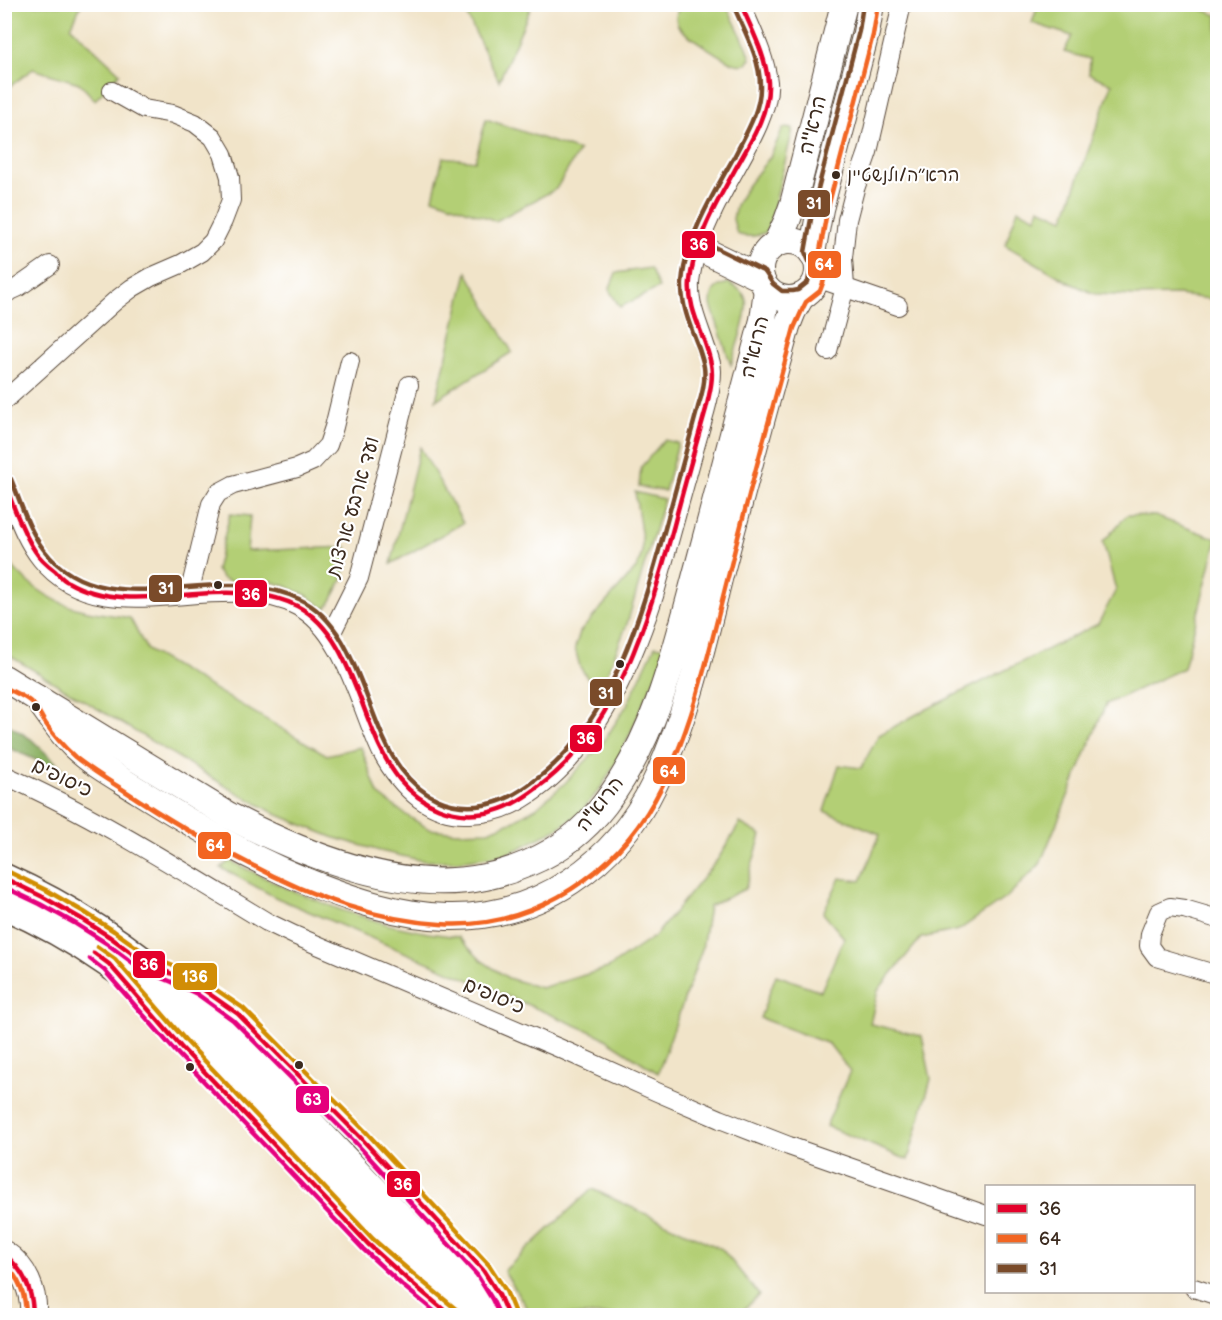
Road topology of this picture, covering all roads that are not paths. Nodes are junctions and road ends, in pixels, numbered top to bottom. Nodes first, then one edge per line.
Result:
1 (741, 4) edge
2 (844, 4) edge
3 (872, 4) edge
4 (902, 4) edge
5 (112, 91) dead end
6 (699, 248) junction
7 (771, 248) junction
8 (812, 253) junction
9 (50, 265) dead end
10 (764, 284) junction
11 (845, 287) junction
12 (809, 288) junction
13 (4, 294) edge
14 (898, 306) dead end
15 (828, 351) dead end
16 (350, 361) dead end
17 (409, 385) dead end
18 (4, 401) edge
19 (4, 482) edge
20 (189, 594) junction
21 (330, 636) junction
22 (4, 678) edge
23 (37, 698) junction
24 (4, 775) edge
25 (4, 878) edge
26 (4, 905) edge
27 (1218, 919) edge
28 (1218, 975) edge
29 (985, 1214) edge
30 (4, 1254) edge
31 (1195, 1288) edge
32 (1218, 1296) edge
33 (33, 1316) edge
34 (457, 1316) edge
35 (489, 1316) edge

1 - 6 street
2 - 7 street, הרא''ה
3 - 8 street
4 - 11 street
5 - 18 street
6 - 7 street
6 - 10 street
6 - 21 street
7 - 8 street
7 - 10 street
8 - 12 street
9 - 13 street
10 - 12 street
10 - 23 street, הרוא"ה
11 - 12 street
11 - 14 street
11 - 15 street
12 - 23 street, הרוא"ה
16 - 20 street
17 - 21 street, ועד ארבע ארצות
19 - 20 street
20 - 21 street
22 - 23 street, הרוא"ה
24 - 29 street, כיסופים
25 - 35 main road
26 - 34 main road
27 - 28 street
30 - 33 street
31 - 32 street

